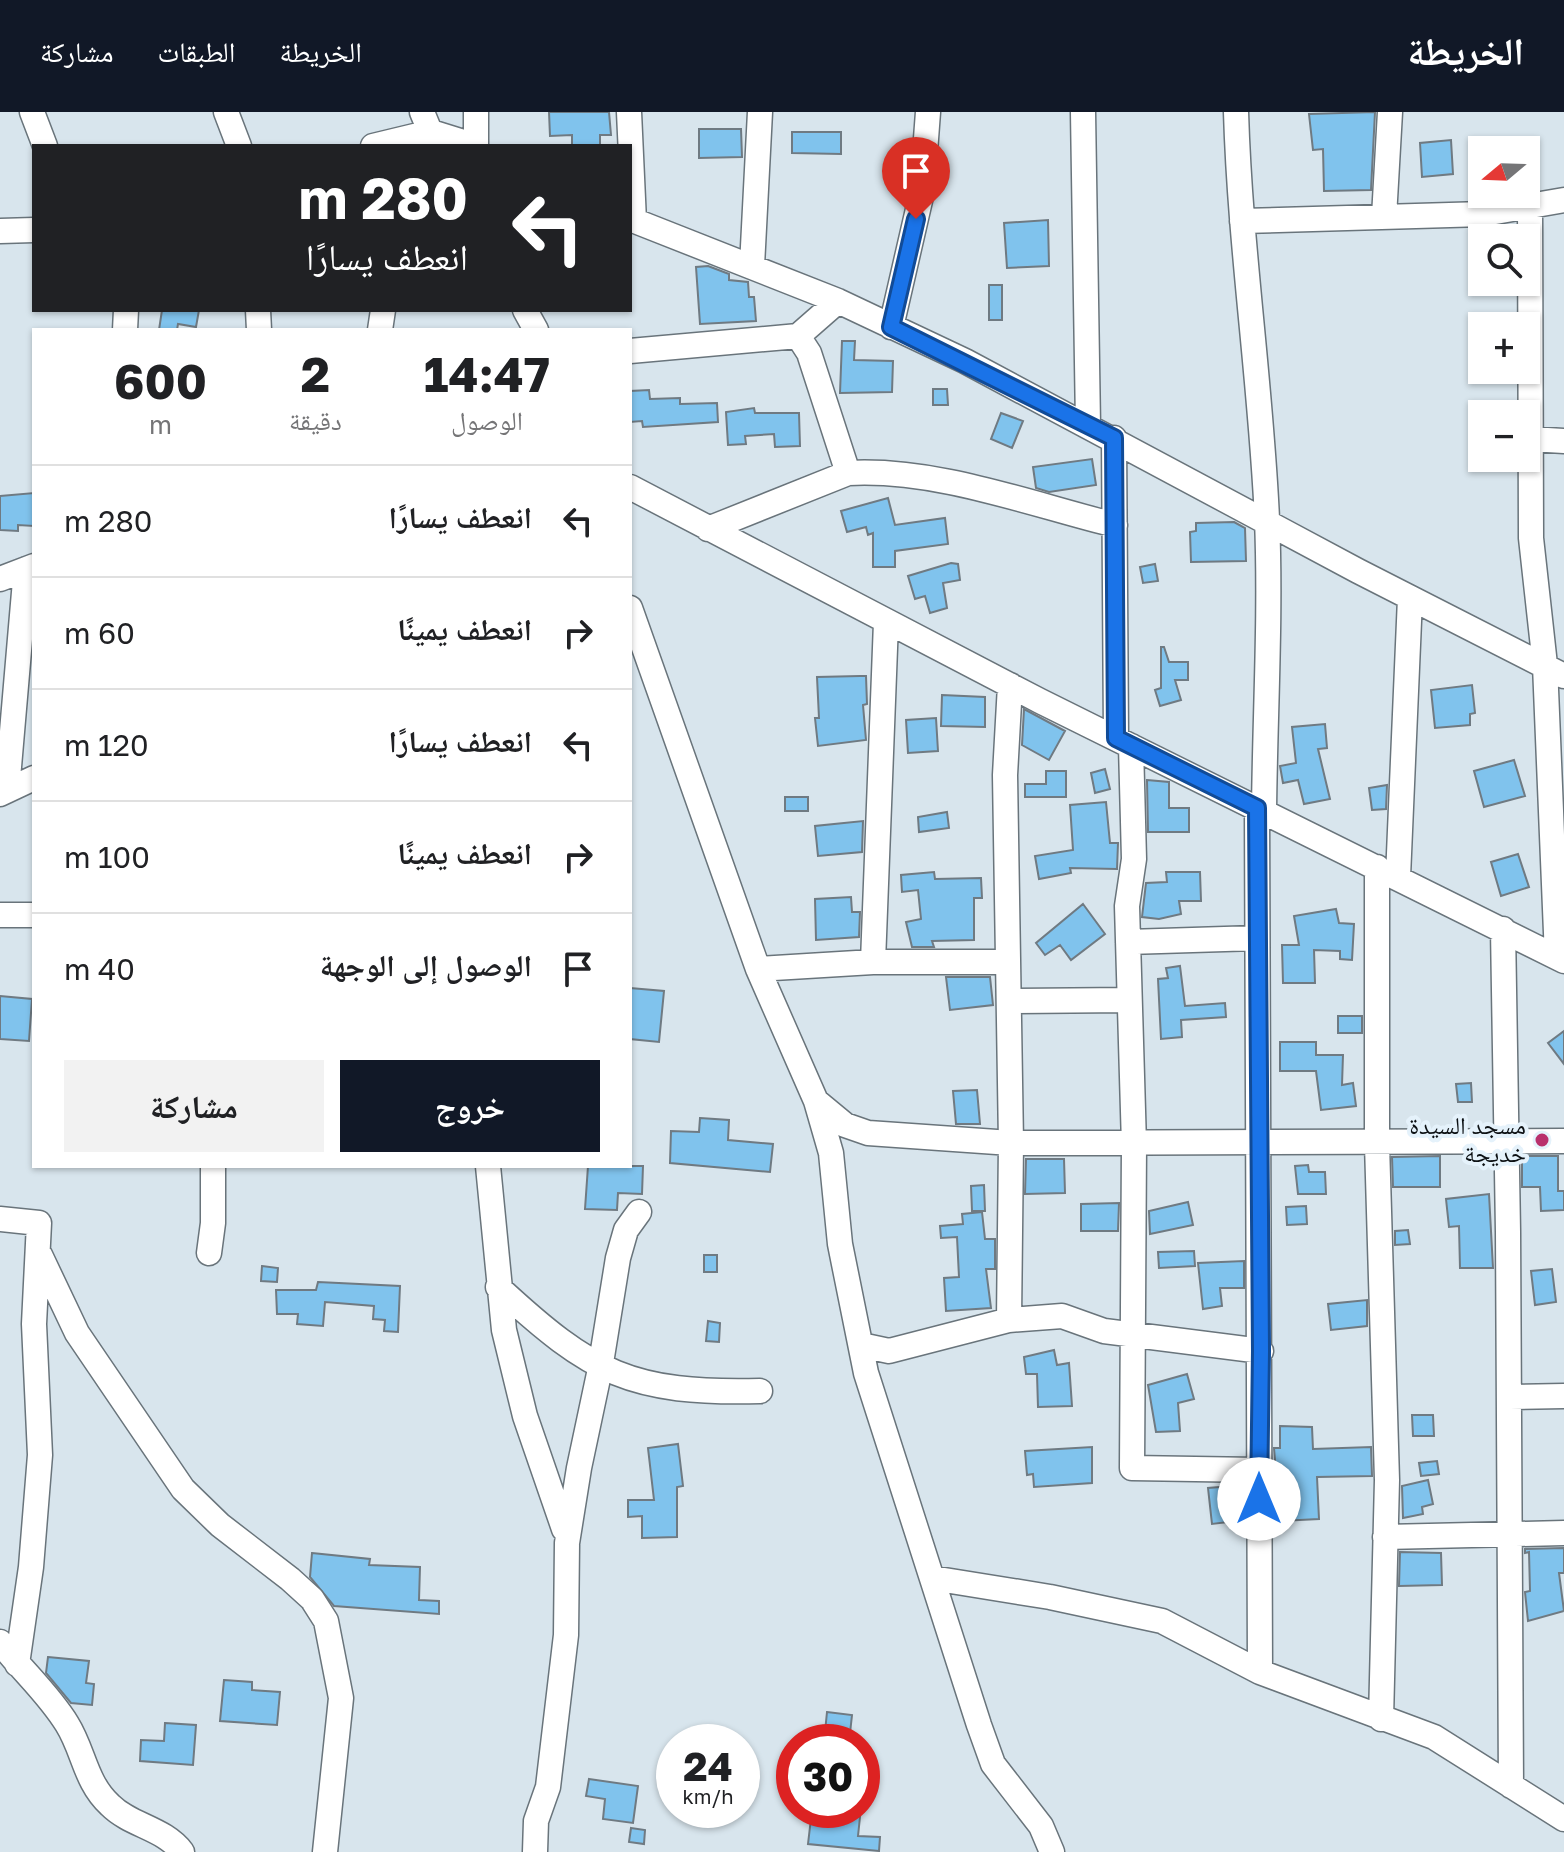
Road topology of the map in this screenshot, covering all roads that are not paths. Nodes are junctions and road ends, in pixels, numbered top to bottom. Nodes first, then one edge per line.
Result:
1 (32, 112) edge
2 (226, 112) edge
3 (476, 112) edge
4 (629, 112) edge
5 (760, 112) edge
6 (928, 112) edge
7 (1083, 112) edge
8 (1236, 112) edge
9 (1390, 112) edge
10 (430, 130) edge
11 (44, 144) edge
12 (238, 144) edge
13 (380, 144) edge
14 (470, 144) edge
15 (476, 144) edge
16 (630, 144) edge
17 (1564, 200) edge
18 (1540, 204) edge
19 (1518, 208) edge
20 (1530, 208) edge
21 (1384, 217) junction
22 (632, 220) edge
23 (1242, 221) junction
24 (32, 230) edge
25 (0, 231) edge
26 (752, 266) junction
27 (838, 301) junction
28 (891, 327) junction
29 (798, 336) junction
30 (632, 351) edge
31 (1531, 400) edge
32 (1088, 425) junction
33 (1114, 438) junction
34 (1540, 440) edge
35 (1564, 441) edge
36 (1531, 472) edge
37 (848, 473) junction
38 (632, 488) edge
39 (1267, 521) junction
40 (1115, 525) junction
41 (708, 529) junction
42 (30, 567) edge
43 (0, 579) edge
44 (1410, 598) junction
45 (632, 614) edge
46 (886, 622) junction
47 (1555, 670) edge
48 (1010, 685) junction
49 (1124, 742) junction
50 (32, 779) edge
51 (4, 792) edge
52 (1260, 810) junction
53 (1387, 872) junction
54 (0, 915) edge
55 (32, 915) edge
56 (1503, 929) junction
57 (1257, 938) junction
58 (1128, 942) junction
59 (1561, 959) edge
60 (873, 962) junction
61 (1008, 962) junction
62 (758, 969) junction
63 (1128, 1000) junction
64 (1010, 1001) junction
65 (816, 1101) junction
66 (1564, 1141) edge
67 (1011, 1143) junction
68 (1257, 1143) junction
69 (1377, 1144) junction
70 (1507, 1144) junction
71 (1134, 1145) junction
72 (213, 1168) edge
73 (488, 1168) edge
74 (639, 1212) dead end
75 (0, 1219) edge
76 (209, 1253) dead end
77 (40, 1255) junction
78 (498, 1287) junction
79 (1009, 1320) junction
80 (1132, 1335) junction
81 (861, 1345) junction
82 (1261, 1351) junction
83 (600, 1369) junction
84 (760, 1391) dead end
85 (1564, 1396) edge
86 (1510, 1397) junction
87 (1258, 1470) junction
88 (1511, 1532) junction
89 (1564, 1533) edge
90 (1385, 1537) junction
91 (567, 1543) junction
92 (932, 1578) junction
93 (0, 1642) edge
94 (17, 1664) junction
95 (1260, 1672) junction
96 (1381, 1719) junction
97 (1511, 1786) junction
98 (1564, 1819) edge
99 (182, 1852) edge
100 (325, 1852) edge
101 (535, 1852) edge
102 (1052, 1852) edge

1 - 11 street
2 - 12 street
3 - 15 street
4 - 16 street
5 - 26 street
6 - 28 street
7 - 32 street
8 - 23 street
9 - 21 street
10 - 13 street
10 - 14 street
17 - 18 street
19 - 21 street
20 - 31 street
21 - 23 street
22 - 26 street
23 - 39 street
24 - 25 street
26 - 27 street
27 - 28 street
27 - 29 street
28 - 32 street
29 - 30 street
29 - 37 street
32 - 33 street
33 - 39 street
33 - 40 street
34 - 35 street
36 - 47 street
37 - 40 street
37 - 41 street
38 - 41 street
39 - 44 street
39 - 52 street
40 - 49 street
41 - 46 street
42 - 43 street
42 - 51 street
44 - 47 street
44 - 53 street
45 - 62 street
46 - 48 street
46 - 60 street
47 - 59 street
48 - 49 street
48 - 61 street
49 - 52 street
49 - 58 street
50 - 51 street
52 - 53 street
52 - 57 street
53 - 56 street
53 - 69 street
54 - 55 street
56 - 59 street
56 - 70 street
57 - 58 street
57 - 68 street
58 - 63 street
60 - 61 street
60 - 62 street
61 - 64 street
62 - 65 street
63 - 64 street
63 - 71 street
64 - 67 street
65 - 67 street
65 - 81 street
66 - 70 street
67 - 71 street
67 - 79 street
68 - 69 street
68 - 71 street
68 - 82 street
69 - 70 street
69 - 90 street
70 - 86 street
71 - 80 street
72 - 76 street
73 - 78 street
74 - 83 street
75 - 77 street
77 - 94 street
77 - 100 street
78 - 83 street
78 - 91 street
79 - 80 street
79 - 81 street
80 - 82 street
80 - 87 street
81 - 92 street
82 - 87 street
83 - 84 street
83 - 91 street
85 - 86 street
86 - 88 street
87 - 95 street
88 - 89 street
88 - 90 street
88 - 97 street
90 - 96 street
91 - 101 street
92 - 95 street
92 - 102 street
93 - 94 street
94 - 99 street
95 - 96 street
96 - 97 street
97 - 98 street

